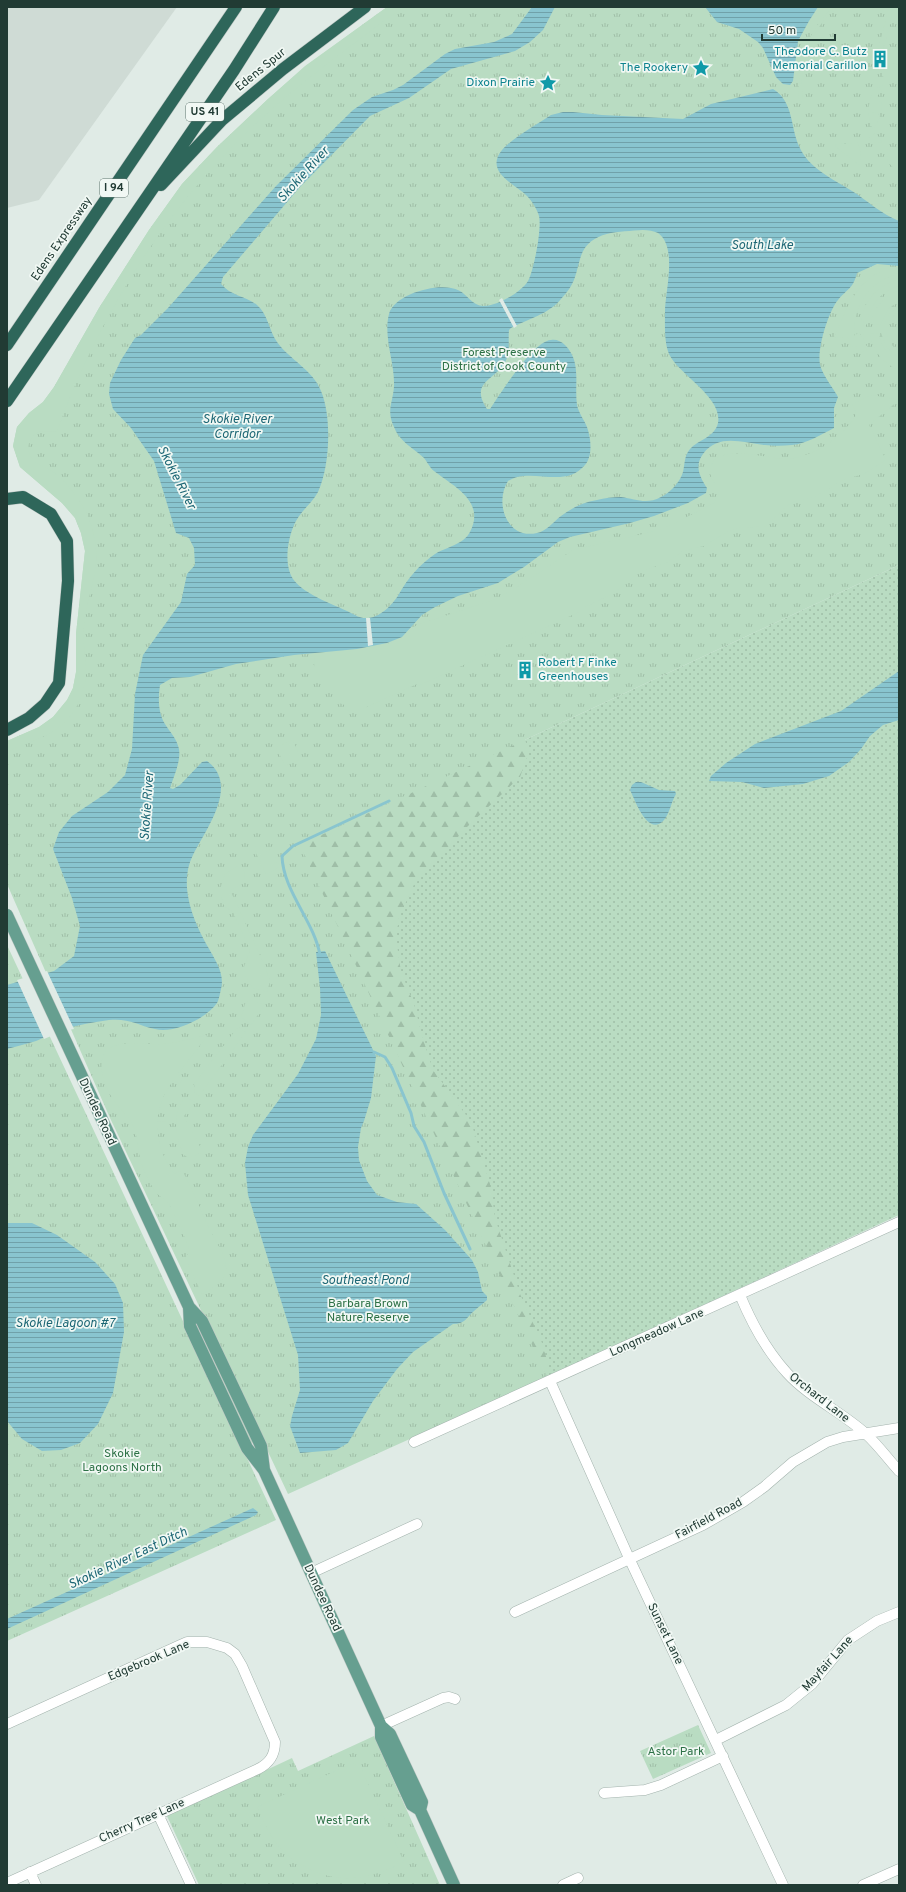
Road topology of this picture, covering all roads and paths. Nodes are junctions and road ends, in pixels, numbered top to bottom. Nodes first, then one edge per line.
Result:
1 (234, 7) edge
2 (274, 7) edge
3 (365, 7) edge
4 (133, 215) junction
5 (7, 345) edge
6 (7, 401) edge
7 (7, 499) edge
8 (7, 730) edge
9 (7, 915) edge
10 (899, 1222) edge
11 (740, 1296) junction
12 (550, 1381) junction
13 (899, 1428) edge
14 (866, 1434) junction
15 (414, 1442) dead end
16 (899, 1471) edge
17 (417, 1524) dead end
18 (629, 1558) junction
19 (311, 1573) junction
20 (515, 1612) dead end
21 (899, 1612) edge
22 (455, 1699) dead end
23 (7, 1724) edge
24 (381, 1726) junction
25 (716, 1740) junction
26 (274, 1755) joint
27 (723, 1756) junction
28 (604, 1793) dead end
29 (158, 1814) junction
30 (899, 1869) edge
31 (30, 1872) junction
32 (578, 1878) dead end
33 (7, 1883) edge
34 (36, 1885) edge
35 (190, 1885) edge
36 (454, 1885) edge
37 (563, 1885) edge
38 (783, 1885) edge
39 (864, 1885) edge

1 - 5 highway, Edens Expressway / I 94
2 - 4 highway, US 41
3 - 4 highway, Edens Spur / I 94
4 - 6 highway, I 94
7 - 8 highway
9 - 19 main road, Dundee Road
10 - 11 street, Longmeadow Lane
11 - 12 street, Longmeadow Lane
11 - 14 street, Orchard Lane
12 - 15 street, Longmeadow Lane
12 - 18 street, Sunset Lane
13 - 14 street, Fairfield Road
14 - 16 street, Orchard Lane
14 - 18 street, Fairfield Road
17 - 19 street
18 - 20 street, Fairfield Road
18 - 25 street, Sunset Lane
19 - 24 main road, Dundee Road
21 - 25 street, Mayfair Lane
22 - 24 street
23 - 26 street, Edgebrook Lane
24 - 36 main road, Dundee Road
25 - 27 street, Sunset Lane
26 - 29 street, Cherry Tree Lane
27 - 28 street
27 - 38 street, Sunset Lane
29 - 31 street, Cherry Tree Lane
29 - 35 street
30 - 39 street
31 - 33 street, Cherry Tree Lane
31 - 34 street
32 - 37 street

